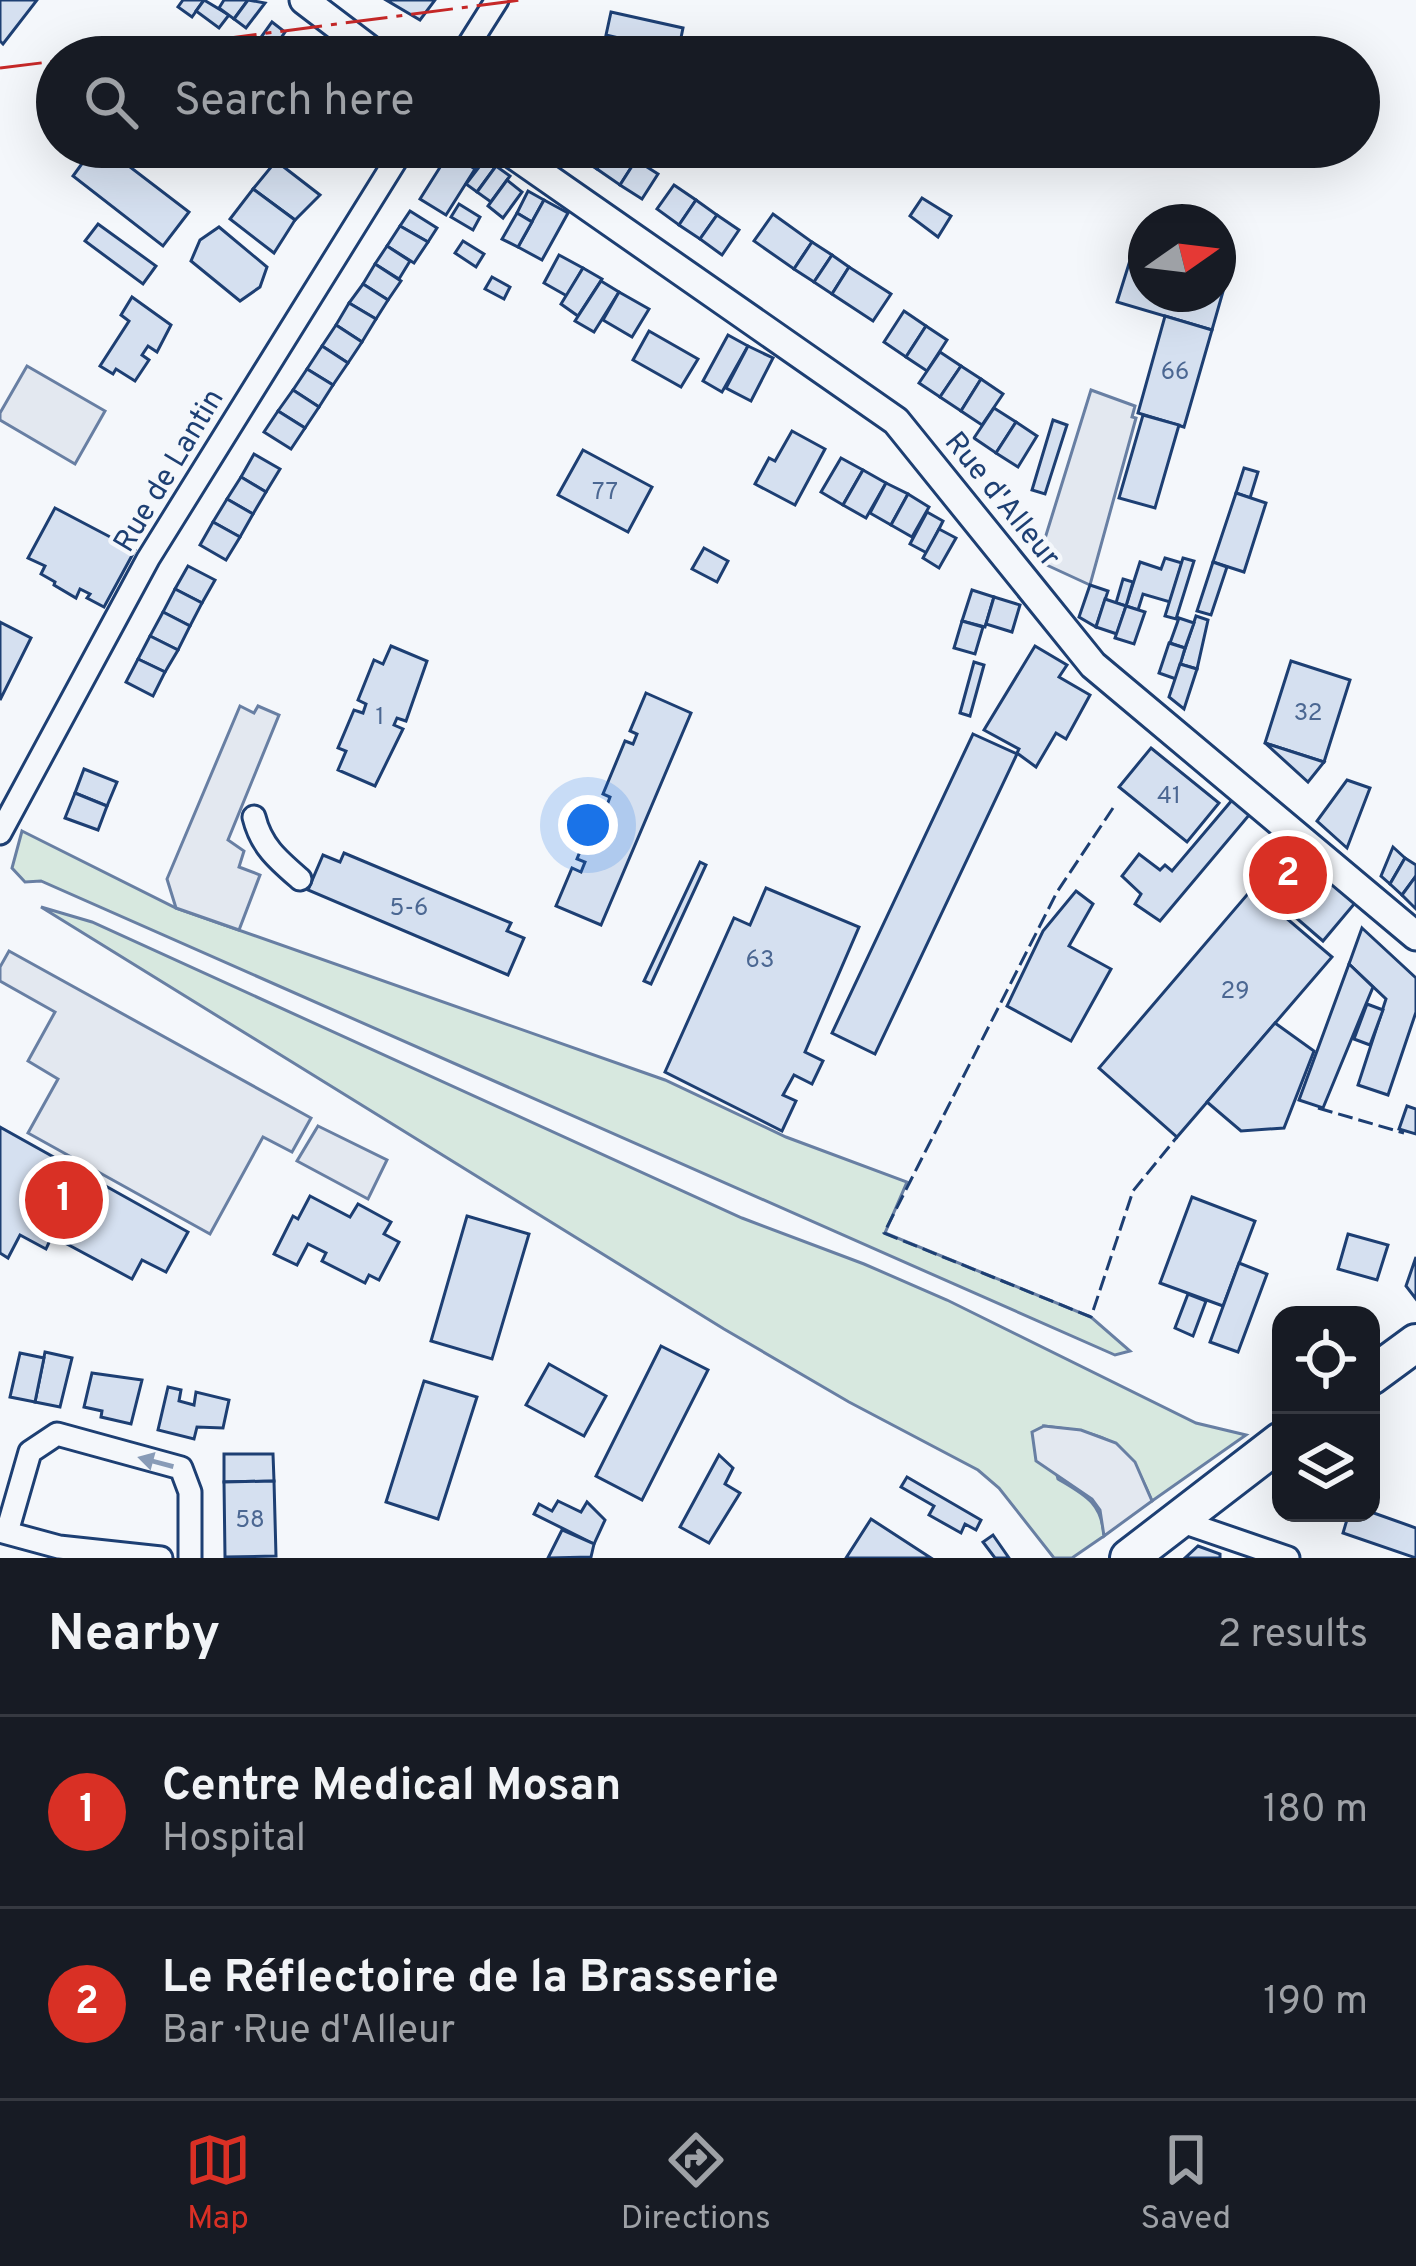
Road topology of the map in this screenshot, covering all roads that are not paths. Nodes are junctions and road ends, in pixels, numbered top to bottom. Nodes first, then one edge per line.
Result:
1 (304, 0) edge
2 (497, 0) edge
3 (351, 36) edge
4 (474, 36) edge
5 (391, 168) edge
6 (533, 168) edge
7 (254, 817) dead end
8 (0, 833) edge
9 (300, 879) dead end
10 (1416, 936) edge
11 (1416, 1343) edge
12 (1380, 1369) edge
13 (1272, 1449) edge
14 (1180, 1521) junction
15 (3, 1532) edge
16 (161, 1558) edge
17 (190, 1558) edge
18 (1129, 1558) edge
19 (1288, 1558) edge

1 - 3 street
2 - 4 street
5 - 8 street, Rue de Lantin
6 - 10 street, Rue d'Alleur
7 - 9 street
11 - 12 main road
13 - 14 main road
14 - 18 main road
14 - 19 street
15 - 16 street
17 -> 15 street

